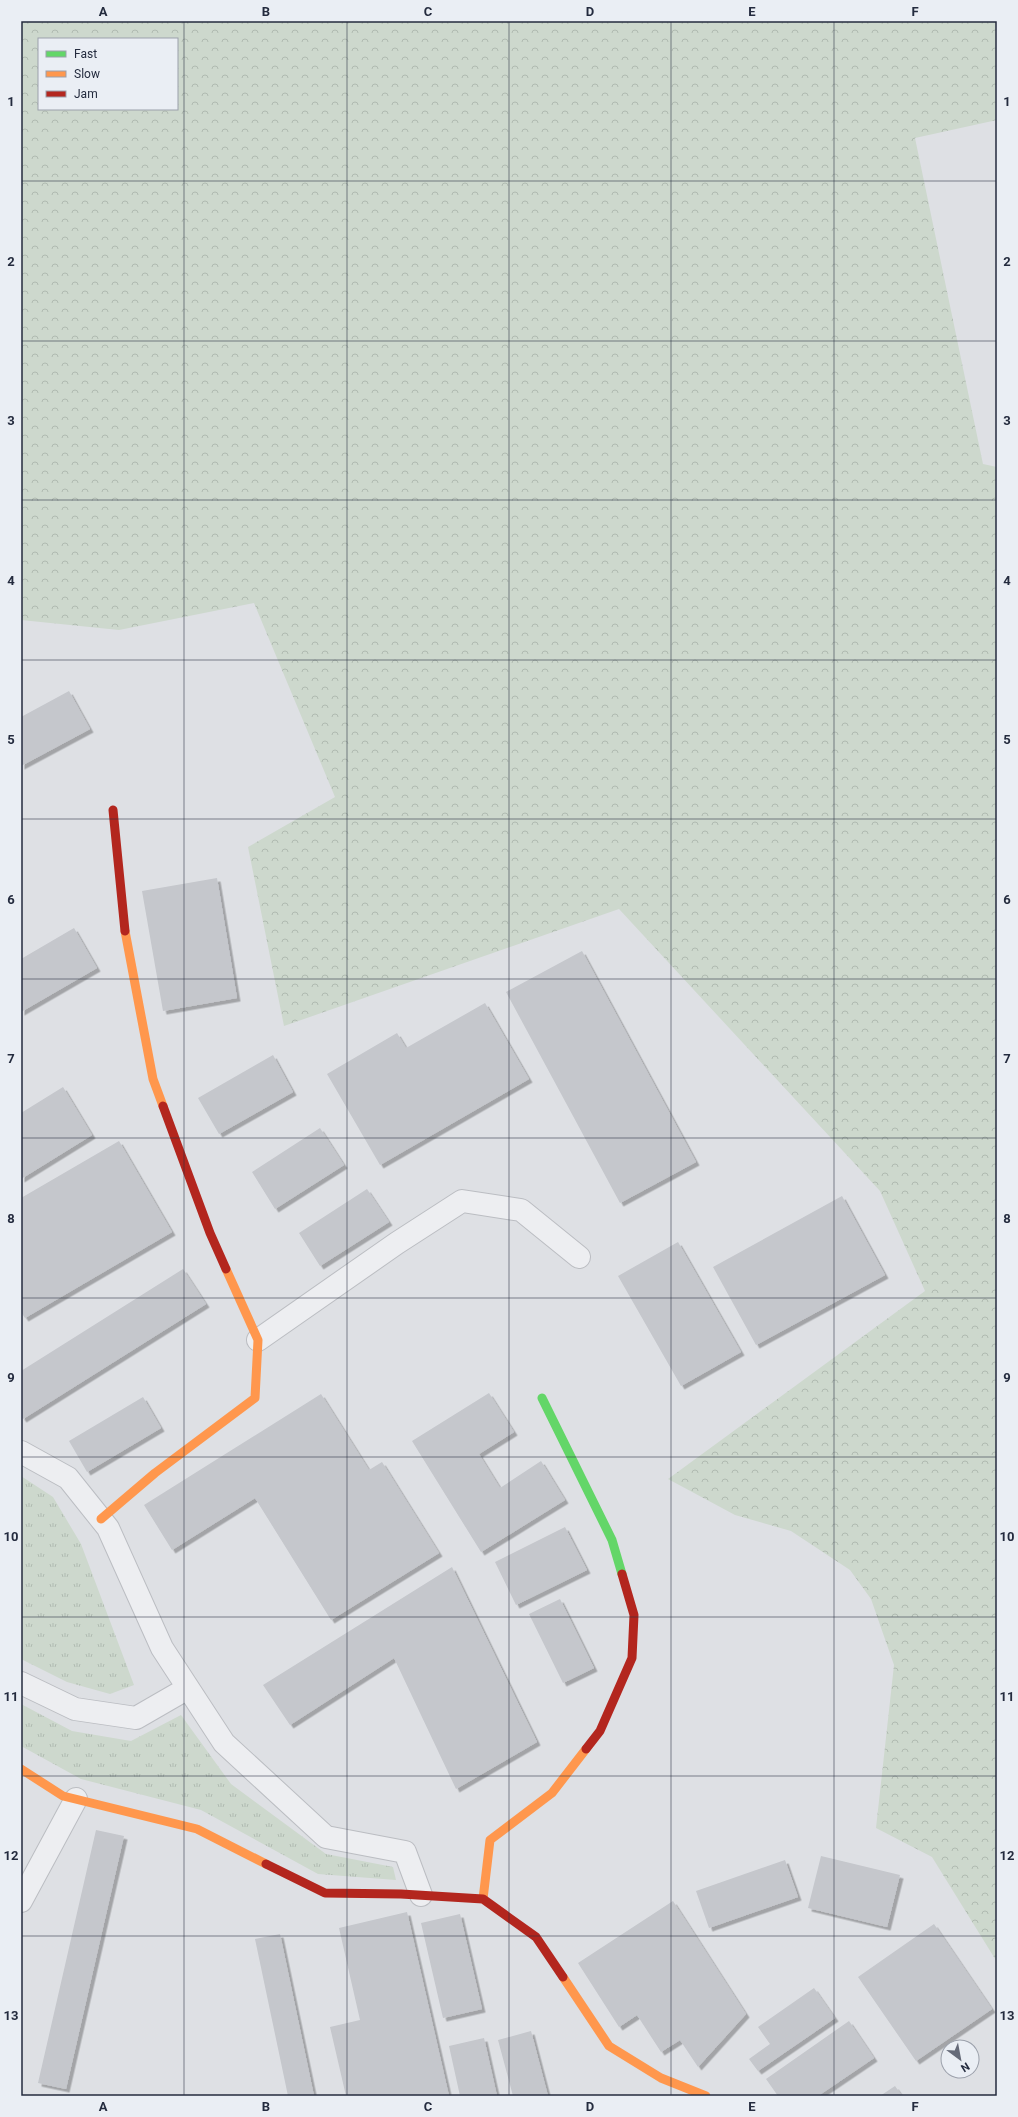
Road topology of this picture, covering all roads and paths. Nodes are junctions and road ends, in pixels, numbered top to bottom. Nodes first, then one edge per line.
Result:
1 (113, 810) dead end
2 (579, 1256) dead end
3 (258, 1340) junction
4 (542, 1398) dead end
5 (21, 1452) edge
6 (101, 1519) junction
7 (21, 1683) edge
8 (188, 1688) junction
9 (21, 1769) edge
10 (76, 1799) junction
11 (421, 1895) junction
12 (483, 1899) junction
13 (21, 1901) edge
14 (706, 2096) edge

1 - 3 street
2 - 3 street
3 - 6 street
4 - 12 street
5 - 6 street
6 - 8 street
7 - 8 street
8 - 11 street
9 - 10 street
10 - 11 street
10 - 13 street
11 - 12 street
12 - 14 street

